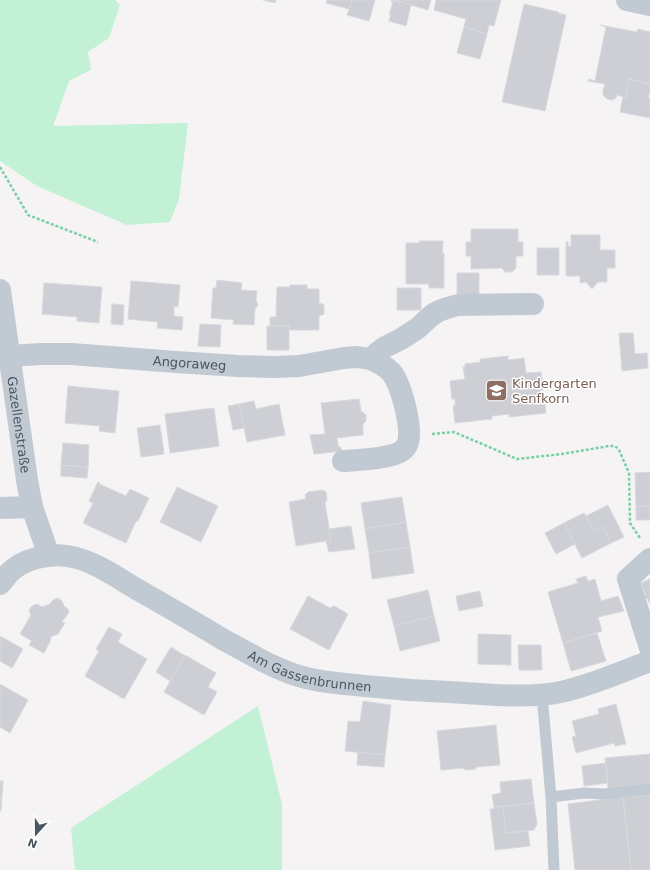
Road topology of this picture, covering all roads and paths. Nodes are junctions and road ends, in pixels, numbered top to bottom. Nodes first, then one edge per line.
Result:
1 (627, 0) edge
2 (650, 5) edge
3 (0, 167) edge
4 (98, 242) dead end
5 (0, 290) edge
6 (533, 304) dead end
7 (9, 356) junction
8 (370, 359) junction
9 (409, 437) junction
10 (343, 461) dead end
11 (32, 507) junction
12 (0, 508) edge
13 (646, 550) edge
14 (49, 556) junction
15 (0, 584) edge
16 (650, 648) edge
17 (650, 661) edge
18 (542, 695) junction
19 (650, 789) edge
20 (551, 797) junction
21 (554, 870) edge

1 - 2 street
3 - 4 path
5 - 7 street, Gazellenstraße
6 - 8 street
7 - 8 street, Angoraweg
7 - 11 street, Gazellenstraße
8 - 9 street, Angoraweg
9 - 10 street
9 - 13 path
11 - 12 street
11 - 14 street, Gazellenstraße
13 - 16 street
14 - 15 street, Am Gassenbrunnen
14 - 18 street, Am Gassenbrunnen
17 - 18 street, Am Gassenbrunnen
18 - 20 lane
19 - 20 lane
20 - 21 lane

